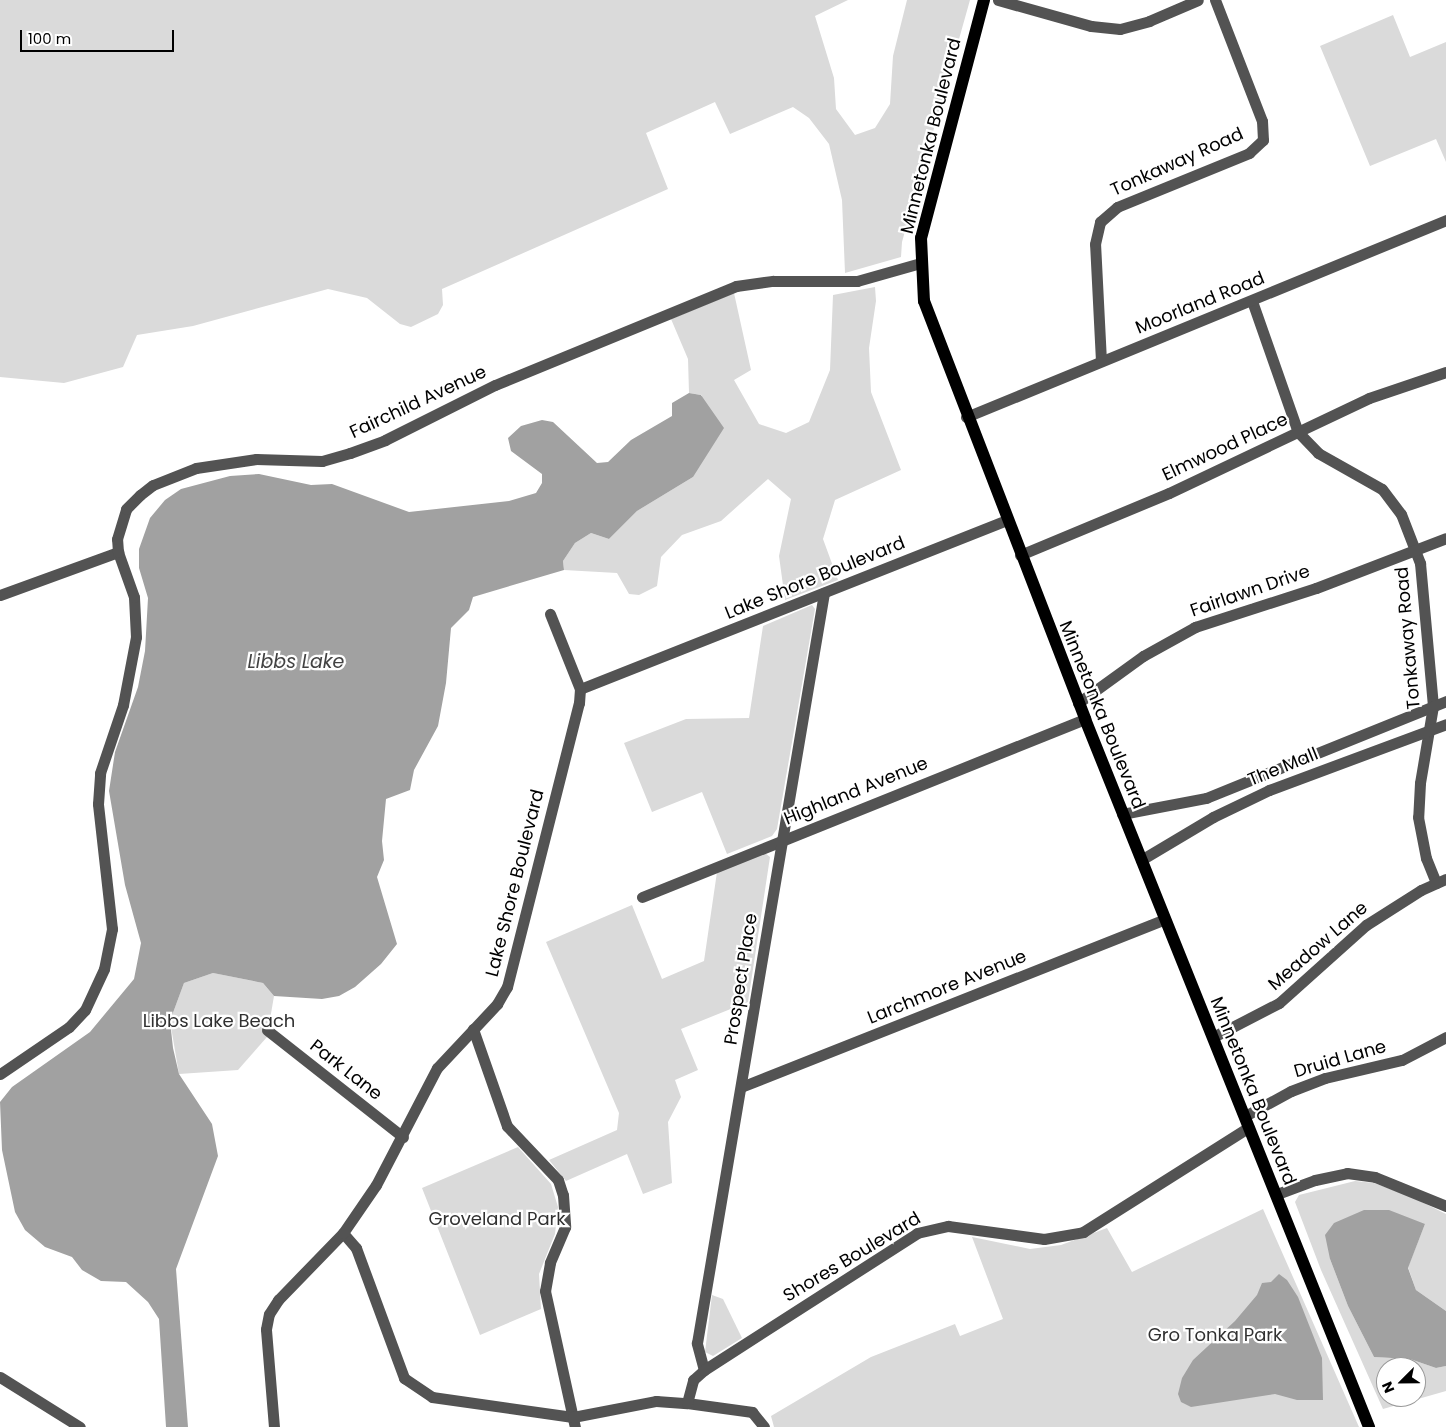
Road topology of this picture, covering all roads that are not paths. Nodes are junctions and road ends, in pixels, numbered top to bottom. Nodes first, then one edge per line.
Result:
1 (984, 0) edge
2 (998, 0) edge
3 (1198, 0) edge
4 (1215, 0) edge
5 (1446, 220) edge
6 (920, 263) junction
7 (1252, 301) junction
8 (1102, 361) junction
9 (1446, 372) edge
10 (966, 417) junction
11 (1298, 432) junction
12 (1006, 520) junction
13 (1446, 538) edge
14 (1416, 549) junction
15 (118, 552) junction
16 (1020, 555) junction
17 (824, 593) junction
18 (0, 595) edge
19 (550, 614) dead end
20 (580, 689) junction
21 (1446, 701) edge
22 (1078, 703) junction
23 (1433, 706) junction
24 (1084, 720) junction
25 (1446, 724) edge
26 (1430, 730) junction
27 (1122, 814) junction
28 (781, 840) junction
29 (1141, 860) junction
30 (1441, 881) edge
31 (642, 897) dead end
32 (1165, 919) junction
33 (473, 1029) junction
34 (266, 1030) dead end
35 (1213, 1037) junction
36 (1446, 1037) edge
37 (0, 1074) edge
38 (741, 1087) junction
39 (1247, 1122) junction
40 (403, 1137) junction
41 (1276, 1194) junction
42 (1446, 1206) edge
43 (343, 1233) junction
44 (704, 1370) junction
45 (0, 1377) edge
46 (687, 1403) junction
47 (574, 1422) edge
48 (763, 1425) edge
49 (80, 1427) edge
50 (274, 1427) edge
51 (1369, 1427) edge

1 - 6 main road, Minnetonka Boulevard
2 - 3 street
4 - 8 street, Tonkaway Road
5 - 7 street, Moorland Road
6 - 10 main road, Minnetonka Boulevard
6 - 15 street, Fairchild Avenue
7 - 8 street, Moorland Road
7 - 11 street, Tonkaway Road
8 - 10 street, Moorland Road
9 - 11 street, Elmwood Place
10 - 12 main road, Minnetonka Boulevard
11 - 14 street, Tonkaway Road
11 - 16 street, Elmwood Place
12 - 16 main road, Minnetonka Boulevard
12 - 17 street, Lake Shore Boulevard
13 - 14 street, Fairlawn Drive
14 - 22 street, Fairlawn Drive
14 - 23 street, Tonkaway Road
15 - 18 street
15 - 37 street, Fairchild Avenue
16 - 22 main road, Minnetonka Boulevard
17 - 20 street, Lake Shore Boulevard
17 - 28 street, Prospect Place
19 - 20 street
20 - 33 street, Lake Shore Boulevard
21 - 23 street, The Mall
22 - 24 main road, Minnetonka Boulevard
23 - 26 street, Tonkaway Road
23 - 27 street, The Mall
24 - 27 main road, Minnetonka Boulevard
24 - 28 street, Highland Avenue
25 - 26 street, The Mall
26 - 29 street, The Mall
26 - 30 street, Tonkaway Road
27 - 29 main road, Minnetonka Boulevard
28 - 31 street, Highland Avenue
28 - 38 street, Prospect Place
29 - 32 main road, Minnetonka Boulevard
30 - 35 street, Meadow Lane
32 - 35 main road, Minnetonka Boulevard
32 - 38 street, Larchmore Avenue
33 - 40 street, Lake Shore Boulevard
33 - 47 street
34 - 40 street, Park Lane
35 - 39 main road, Minnetonka Boulevard
36 - 39 street, Druid Lane
38 - 44 street, Prospect Place
39 - 41 main road, Minnetonka Boulevard
39 - 44 street, Shores Boulevard
40 - 43 street, Lake Shore Boulevard
41 - 42 street
41 - 51 main road, Minnetonka Boulevard
43 - 47 street
43 - 50 street, Lake Shore Boulevard
44 - 46 street, Shores Boulevard
45 - 49 street
46 - 47 street
46 - 48 street

